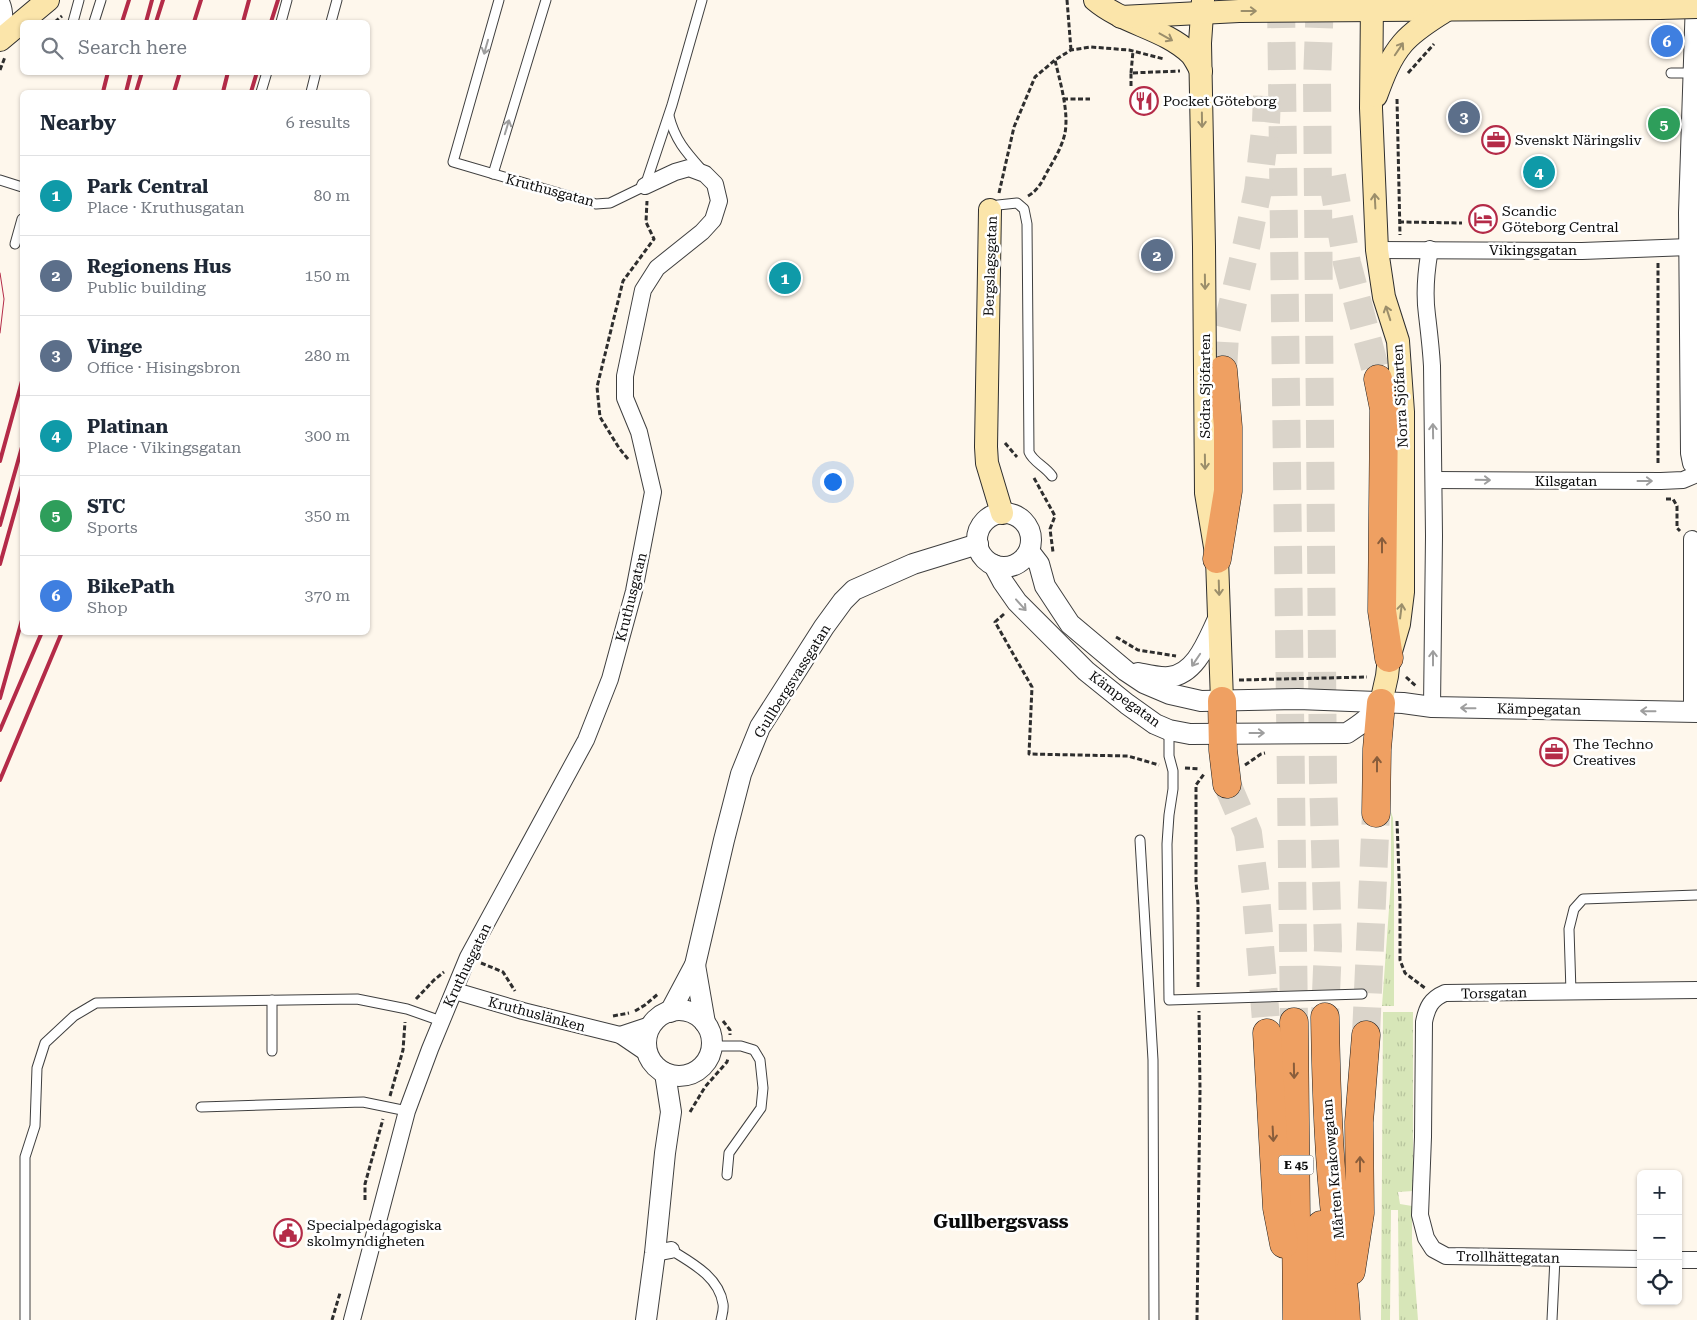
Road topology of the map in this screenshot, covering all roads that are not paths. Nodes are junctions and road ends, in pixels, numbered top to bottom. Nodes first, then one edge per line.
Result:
1 (0, 0) edge
2 (48, 0) edge
3 (79, 0) edge
4 (100, 0) edge
5 (287, 0) edge
6 (337, 0) edge
7 (499, 0) edge
8 (546, 0) edge
9 (702, 0) edge
10 (1696, 0) edge
11 (1372, 5) edge
12 (1202, 6) edge
13 (1697, 7) edge
14 (1107, 8) edge
15 (1448, 9) junction
16 (26, 20) edge
17 (74, 20) edge
18 (95, 20) edge
19 (282, 20) edge
20 (332, 20) edge
21 (20, 26) edge
22 (9, 36) edge
23 (1192, 70) junction
24 (1671, 73) dead end
25 (1693, 73) junction
26 (266, 75) edge
27 (315, 75) edge
28 (262, 90) edge
29 (312, 90) edge
30 (1371, 108) junction
31 (669, 116) junction
32 (493, 174) junction
33 (705, 174) junction
34 (0, 180) edge
35 (20, 185) edge
36 (646, 192) junction
37 (990, 210) joint
38 (20, 227) edge
39 (16, 244) dead end
40 (1689, 246) junction
41 (1377, 250) junction
42 (1430, 250) junction
43 (1223, 370) tunnel mouth
44 (1378, 379) tunnel mouth
45 (1697, 468) edge
46 (1697, 474) edge
47 (1052, 476) dead end
48 (1434, 480) junction
49 (1002, 513) junction
50 (1692, 539) road end
51 (978, 544) junction
52 (1029, 551) junction
53 (1218, 559) junction
54 (994, 565) junction
55 (1219, 617) junction
56 (1388, 667) junction
57 (1126, 671) junction
58 (1222, 690) junction
59 (1433, 698) junction
60 (1381, 703) junction
61 (1694, 712) edge
62 (1169, 730) junction
63 (1223, 733) junction
64 (1216, 779) tunnel mouth
65 (1386, 813) tunnel mouth
66 (1140, 840) dead end
67 (1697, 895) edge
68 (696, 964) junction
69 (1697, 990) edge
70 (455, 991) junction
71 (1572, 992) junction
72 (1362, 994) dead end
73 (272, 1000) junction
74 (670, 1012) junction
75 (1325, 1017) tunnel mouth
76 (713, 1020) junction
77 (440, 1021) junction
78 (1294, 1022) tunnel mouth
79 (653, 1024) junction
80 (1267, 1033) tunnel mouth
81 (620, 1035) junction
82 (1366, 1035) tunnel mouth
83 (720, 1046) junction
84 (272, 1052) dead end
85 (648, 1054) junction
86 (696, 1072) junction
87 (665, 1073) junction
88 (201, 1106) dead end
89 (407, 1111) junction
90 (680, 1113) junction
91 (1328, 1129) junction
92 (1423, 1137) joint
93 (727, 1175) dead end
94 (663, 1251) junction
95 (1555, 1258) junction
96 (1637, 1259) edge
97 (1682, 1260) edge
98 (1697, 1260) edge
99 (1346, 1312) edge
100 (1297, 1314) edge
101 (25, 1320) edge
102 (352, 1320) edge
103 (646, 1320) edge
104 (721, 1320) edge
105 (1154, 1320) edge
106 (1322, 1320) edge
107 (1552, 1320) edge

1 - 22 street
2 - 16 main road
3 - 17 lane
4 - 18 lane
5 - 19 lane
6 - 20 lane
7 -> 32 lane, Kruthusgatan
32 -> 8 lane
9 - 31 lane
10 - 25 street
12 -> 11 main road
11 - 15 main road
11 - 30 main road, Norra Sjöfarten
12 - 14 main road
12 - 23 main road, Södra Sjöfarten
13 - 15 main road, bridge
14 -> 23 main road
30 -> 15 main road
21 - 22 main road
23 -> 53 main road, Södra Sjöfarten
24 - 25 lane
25 - 40 street
26 - 28 lane
27 - 29 lane
41 -> 30 main road, Norra Sjöfarten
31 - 33 lane, Kruthusgatan
31 - 36 lane
32 - 36 lane, Kruthusgatan
33 - 36 street, Kruthusgatan
33 - 70 street, Kruthusgatan
34 - 35 lane
37 - 47 lane, Bergslagsgatan
37 - 49 main road, Bergslagsgatan
38 - 39 lane
40 - 42 street, Vikingsgatan
40 - 45 street
41 - 42 street, Vikingsgatan
56 -> 41 main road, Norra Sjöfarten
48 -> 42 street
43 - 53 highway
56 -> 44 highway
48 -> 46 street, Kilsgatan
59 -> 48 street
49 - 51 street
49 - 52 street
50 - 61 street
51 - 54 street
51 - 68 street, Gullbergsvassgatan
52 - 54 street
52 - 57 street, Kämpegatan
53 -> 55 main road, Södra Sjöfarten
54 -> 62 street, Kämpegatan
55 -> 57 street, Kämpegatan
55 - 58 main road, Södra Sjöfarten
56 - 60 main road, Norra Sjöfarten
57 - 58 street, Kämpegatan
58 - 60 street, Kämpegatan
58 - 63 highway
59 - 60 street, Kämpegatan
61 -> 59 street, Kämpegatan
63 -> 60 street, Kämpegatan
65 -> 60 highway
62 - 63 street, Kämpegatan
62 - 72 lane
63 - 64 highway
66 - 105 lane
67 - 71 lane
68 - 74 street, Gullbergsvassgatan
68 - 76 street, Gullbergsvassgatan
69 - 71 street, Torsgatan
70 - 77 street, Kruthusgatan
70 - 81 street, Kruthuslänken
71 - 92 street, Torsgatan
73 - 77 lane, Kruthusgatan
73 - 84 lane
73 - 101 lane, Kruthusgatan
74 - 76 street
74 - 79 street, Gullbergsvassgatan
75 - 91 highway, Mårten Krakowgatan / E 45
76 - 83 street, Gullbergsvassgatan
77 - 89 street, Kruthusgatan
78 -> 100 highway, E 45
79 - 81 street
79 - 85 street
80 -> 100 highway
81 - 85 street, Kruthuslänken
99 -> 82 highway
83 - 86 street
83 - 93 lane
85 - 87 street
86 - 87 street
86 - 90 street
87 - 90 street
88 - 89 lane
89 - 102 street, Kruthusgatan
90 - 94 street
91 - 99 highway, Mårten Krakowgatan / E 45
91 - 106 highway
92 - 95 street, Trollhättegatan
94 - 103 street
94 - 104 lane
95 - 96 street, Trollhättegatan
95 - 107 lane
97 - 98 street

